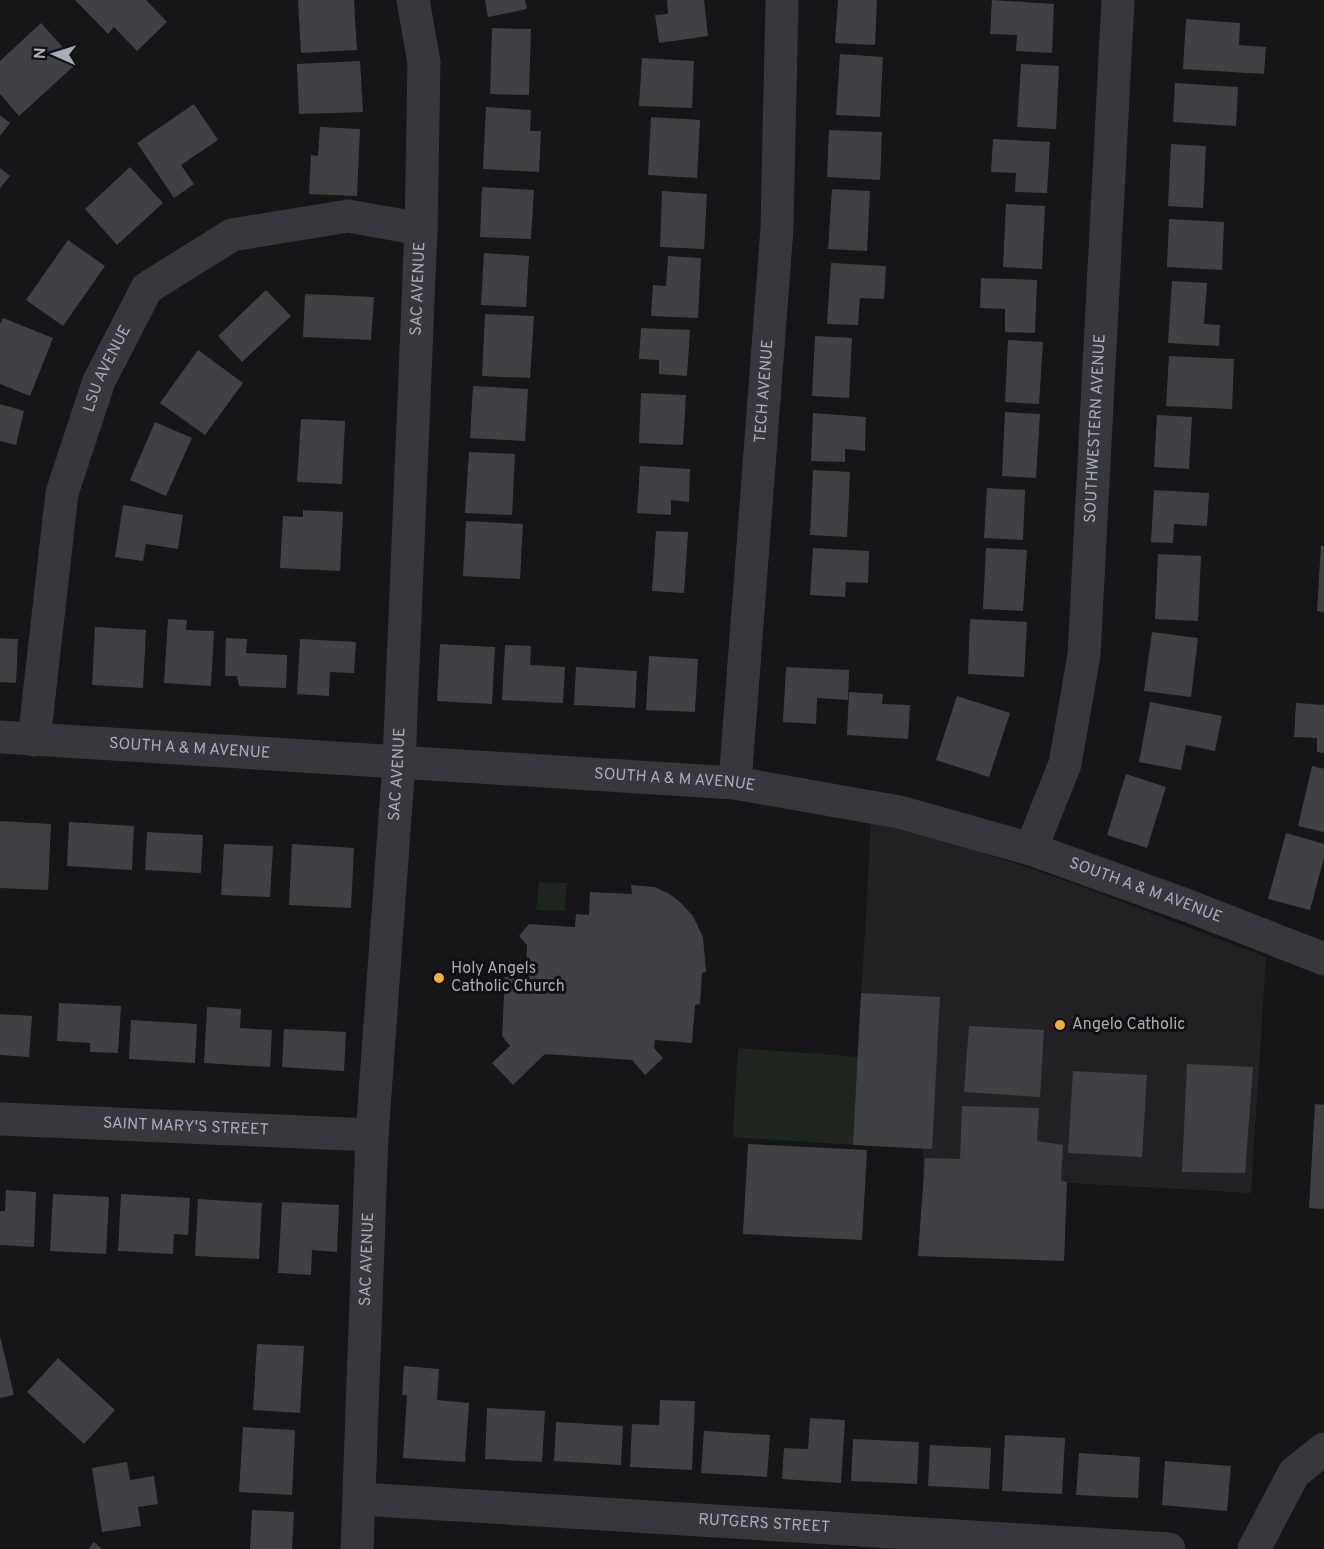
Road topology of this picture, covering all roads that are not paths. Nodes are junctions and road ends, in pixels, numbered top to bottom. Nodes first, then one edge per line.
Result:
1 (413, 0) edge
2 (782, 0) edge
3 (1118, 0) edge
4 (421, 230) junction
5 (0, 737) edge
6 (34, 740) junction
7 (399, 762) junction
8 (735, 783) junction
9 (1031, 849) junction
10 (1324, 959) edge
11 (0, 1119) edge
12 (372, 1135) junction
13 (1324, 1449) edge
14 (360, 1499) junction
15 (357, 1549) edge
16 (1169, 1549) edge
17 (1254, 1549) edge

1 - 4 street, SAC AVENUE
2 - 8 street, TECH AVENUE
3 - 9 street, SOUTHWESTERN AVENUE
4 - 6 street, LSU AVENUE
4 - 7 street, SAC AVENUE
5 - 6 street, SOUTH A & M AVENUE
6 - 7 street, SOUTH A & M AVENUE
7 - 8 street, SOUTH A & M AVENUE
7 - 12 street, SAC AVENUE
8 - 9 street, SOUTH A & M AVENUE
9 - 10 street, SOUTH A & M AVENUE
11 - 12 street, SAINT MARY'S STREET
12 - 14 street, SAC AVENUE
13 - 17 street
14 - 15 street, SAC AVENUE
14 - 16 street, RUTGERS STREET

